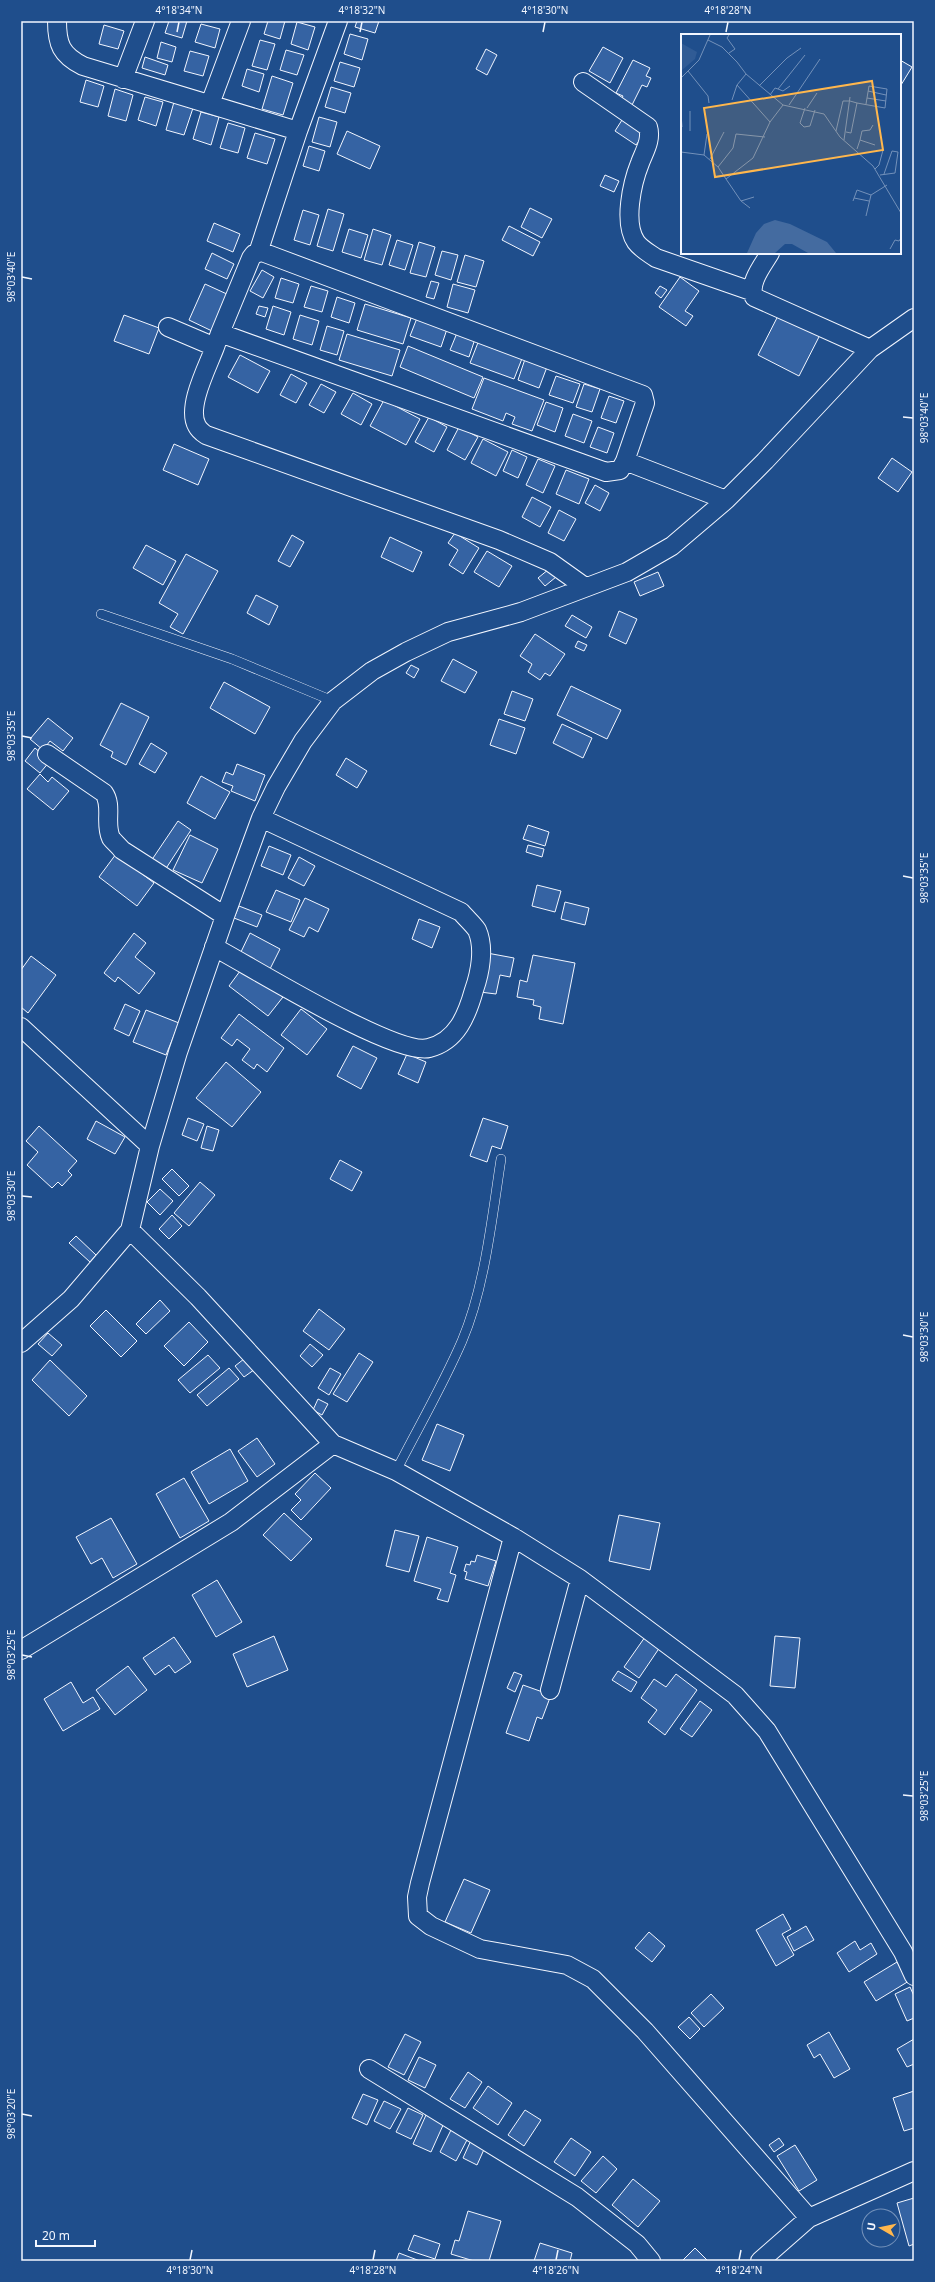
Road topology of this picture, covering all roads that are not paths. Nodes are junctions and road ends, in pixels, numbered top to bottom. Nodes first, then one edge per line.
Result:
1 (56, 21) edge
2 (145, 21) edge
3 (241, 21) edge
4 (338, 21) edge
5 (123, 79) junction
6 (583, 82) dead end
7 (210, 104) junction
8 (298, 131) junction
9 (258, 253) junction
10 (769, 254) edge
11 (752, 291) junction
12 (914, 318) edge
13 (168, 327) dead end
14 (217, 340) junction
15 (870, 349) junction
16 (625, 461) junction
17 (726, 500) junction
18 (585, 587) junction
19 (101, 614) dead end
20 (333, 701) junction
21 (47, 754) dead end
22 (262, 818) junction
23 (225, 916) junction
24 (214, 947) junction
25 (21, 1027) edge
26 (150, 1146) junction
27 (501, 1159) dead end
28 (130, 1230) junction
29 (21, 1343) edge
30 (333, 1444) junction
31 (396, 1471) junction
32 (513, 1537) junction
33 (580, 1579) junction
34 (21, 1650) edge
35 (550, 1690) dead end
36 (914, 1976) edge
37 (370, 2069) dead end
38 (914, 2171) edge
39 (809, 2218) junction
40 (651, 2261) edge
41 (760, 2261) edge

1 - 5 street
2 - 5 street
3 - 7 street
4 - 8 street
5 - 7 street
6 - 11 street
7 - 8 street
8 - 9 street
9 - 14 street
9 - 16 street
10 - 11 street
11 - 15 street
12 - 15 street
13 - 14 street
14 - 16 street
14 - 18 street
15 - 17 street
16 - 17 street
17 - 18 street
18 - 20 street
19 - 20 lane
20 - 22 street
21 - 23 street
22 - 23 street
22 - 24 street
23 - 24 street
24 - 26 street
25 - 26 street
26 - 28 street
27 - 31 lane
28 - 29 street
28 - 30 street
30 - 31 street
30 - 34 street
31 - 32 street
32 - 33 street
32 - 39 street
33 - 35 street
33 - 36 street
37 - 40 street
38 - 39 street
39 - 41 street

